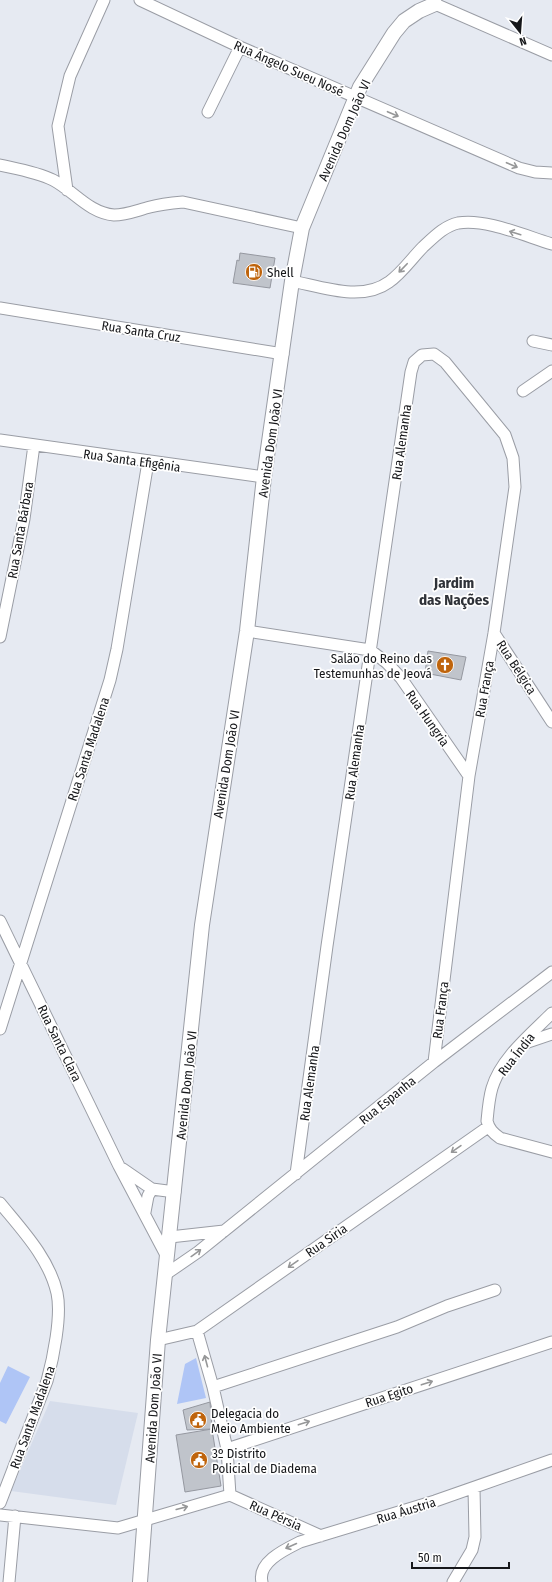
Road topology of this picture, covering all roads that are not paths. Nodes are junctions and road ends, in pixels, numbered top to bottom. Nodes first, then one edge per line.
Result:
1 (104, 0) edge
2 (140, 0) edge
3 (449, 0) edge
4 (431, 2) edge
5 (240, 47) junction
6 (552, 55) edge
7 (357, 99) junction
8 (208, 112) dead end
9 (0, 165) edge
10 (552, 173) edge
11 (67, 190) junction
12 (302, 228) junction
13 (552, 244) edge
14 (292, 281) junction
15 (0, 308) edge
16 (533, 341) dead end
17 (552, 345) edge
18 (282, 354) junction
19 (422, 355) joint
20 (552, 371) edge
21 (523, 391) dead end
22 (0, 440) edge
23 (34, 445) junction
24 (148, 462) junction
25 (264, 477) junction
26 (247, 631) junction
27 (494, 633) junction
28 (0, 637) edge
29 (370, 650) junction
30 (552, 722) edge
31 (469, 776) junction
32 (0, 921) edge
33 (21, 962) junction
34 (552, 972) edge
35 (552, 1013) edge
36 (0, 1029) edge
37 (552, 1034) edge
38 (520, 1045) junction
39 (434, 1062) junction
40 (488, 1127) junction
41 (552, 1152) edge
42 (119, 1166) junction
43 (296, 1174) junction
44 (152, 1189) junction
45 (175, 1192) junction
46 (0, 1204) edge
47 (145, 1212) junction
48 (224, 1231) junction
49 (170, 1237) junction
50 (167, 1257) junction
51 (166, 1274) junction
52 (495, 1290) dead end
53 (198, 1331) junction
54 (158, 1340) junction
55 (552, 1342) edge
56 (213, 1387) junction
57 (227, 1449) junction
58 (552, 1460) edge
59 (474, 1488) junction
60 (230, 1495) junction
61 (0, 1503) edge
62 (0, 1515) edge
63 (15, 1516) junction
64 (144, 1519) junction
65 (321, 1536) junction
66 (9, 1582) edge
67 (140, 1582) edge
68 (262, 1582) edge
69 (453, 1582) edge

1 - 11 street
2 - 5 street, Rua Ângelo Sueu Nosé
3 - 4 street, Avenida Dom João VI
4 - 6 street
4 - 7 street, Avenida Dom João VI
5 - 7 street, Rua Ângelo Sueu Nosé
5 - 8 street
7 -> 10 street, Rua Ângelo Sueu Nosé
7 - 12 street, Avenida Dom João VI
9 - 11 street
11 - 12 street
12 - 14 street, Avenida Dom João VI
13 -> 14 street
14 - 18 street, Avenida Dom João VI
15 - 18 street, Rua Santa Cruz
16 - 17 street
18 - 25 street, Avenida Dom João VI
19 - 27 street, Rua França
19 - 29 street, Rua Alemanha
20 - 21 street
22 - 23 street, Rua Santa Efigênia
23 - 24 street, Rua Santa Efigênia
23 - 28 street, Rua Santa Bárbara
24 - 25 street, Rua Santa Efigênia
24 - 33 street, Rua Santa Madalena
25 - 26 street, Avenida Dom João VI
26 - 29 street, Rua Hungria
26 - 45 street, Avenida Dom João VI
27 - 30 street, Rua Bélgica
27 - 31 street, Rua França
29 - 31 street, Rua Hungria
29 - 43 street, Rua Alemanha
31 - 39 street, Rua França
32 - 33 street, Rua Santa Clara
33 - 36 street, Rua Santa Madalena
33 - 42 street, Rua Santa Clara
34 - 39 street, Rua Espanha
35 - 38 street, Rua Índia
37 - 38 street
38 - 40 street, Rua Índia
39 - 43 street, Rua Espanha
40 - 41 street
40 -> 53 street, Rua Siria
42 - 44 street, Rua Santa Clara
42 - 47 street, Rua Santa Clara
43 - 48 street, Rua Espanha
44 - 45 street, Rua Santa Clara
44 - 47 street
45 - 49 street, Avenida Dom João VI
46 - 61 street, Rua Santa Madalena
47 - 50 street, Rua Santa Clara
48 - 49 street
51 -> 48 street, Rua Espanha
49 - 50 street, Avenida Dom João VI
50 - 51 street, Avenida Dom João VI
51 - 54 street, Avenida Dom João VI
52 - 56 street
53 - 54 street, Rua Siria
56 -> 53 street
54 - 64 street, Avenida Dom João VI
57 -> 55 street, Rua Egito
56 - 57 street
57 - 60 street
58 - 59 street, Rua Áustria
59 - 65 street, Rua Áustria
59 - 69 street
64 -> 60 street
60 - 65 street, Rua Pérsia
62 - 63 street
63 - 64 street
63 - 66 street
64 - 67 street, Avenida Dom João VI
65 -> 68 street, Rua Áustria

